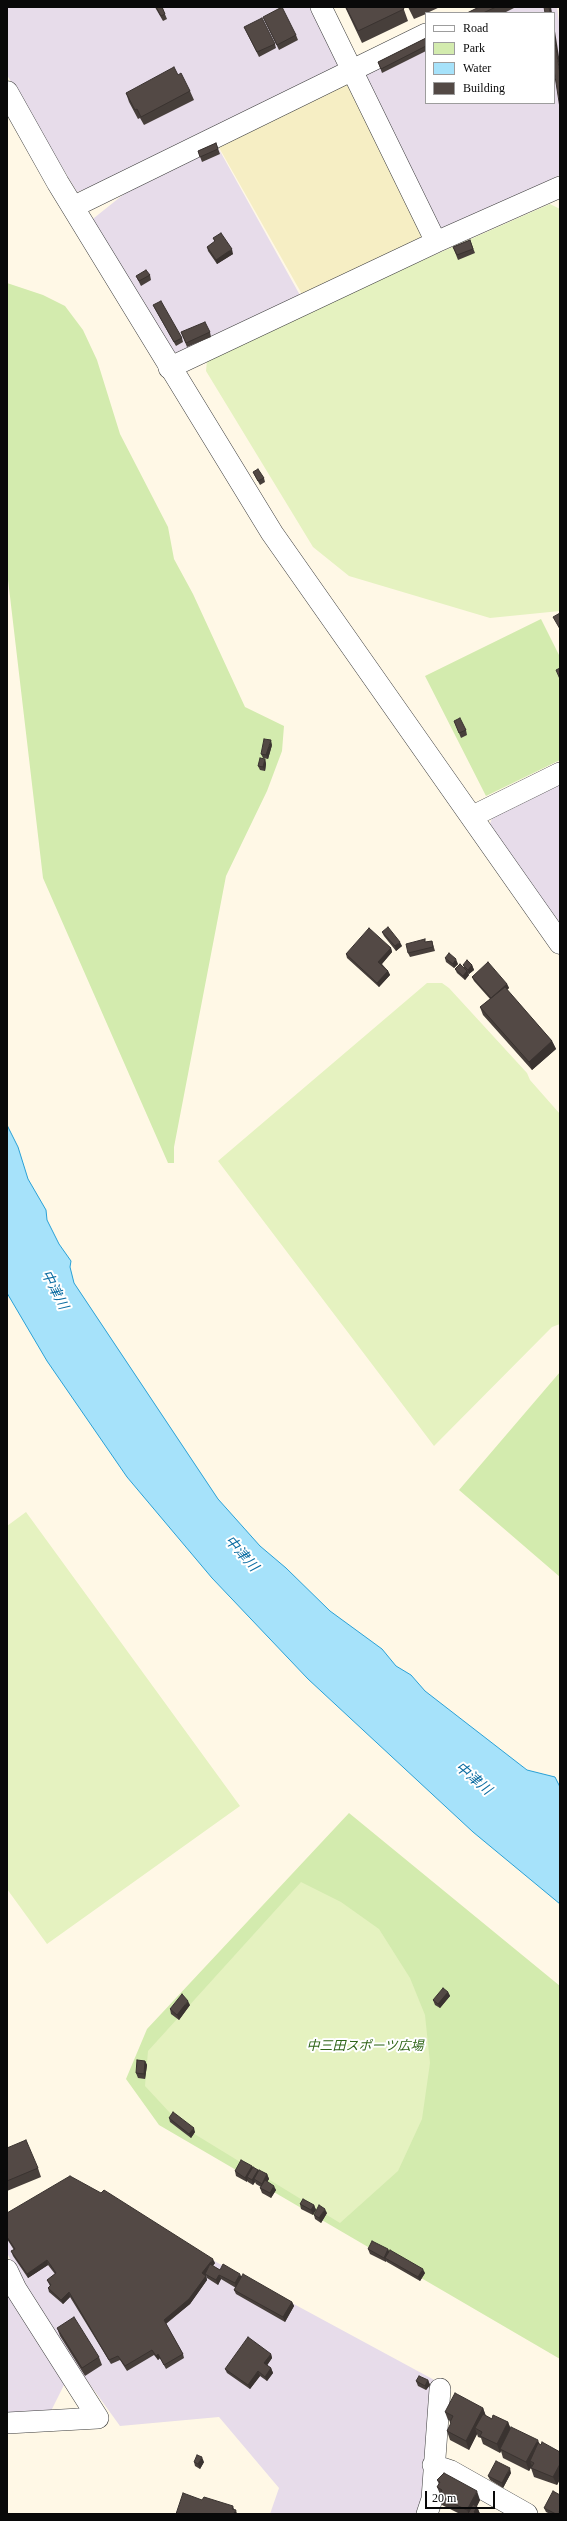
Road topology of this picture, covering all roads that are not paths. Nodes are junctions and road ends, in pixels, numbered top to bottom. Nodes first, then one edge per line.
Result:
1 (322, 7) edge
2 (425, 34) edge
3 (353, 70) junction
4 (7, 92) edge
5 (560, 187) edge
6 (73, 207) junction
7 (436, 242) junction
8 (169, 368) junction
9 (560, 773) edge
10 (473, 816) junction
11 (560, 943) edge
12 (7, 2270) edge
13 (440, 2389) dead end
14 (7, 2423) edge
15 (433, 2465) junction
16 (427, 2514) edge
17 (527, 2514) edge

1 - 3 street
2 - 3 street
3 - 6 street
3 - 7 street
4 - 6 street
5 - 7 street
6 - 8 street
7 - 8 street
8 - 10 street
9 - 10 street
10 - 11 street
12 - 14 street
13 - 15 street
15 - 16 street
15 - 17 street

